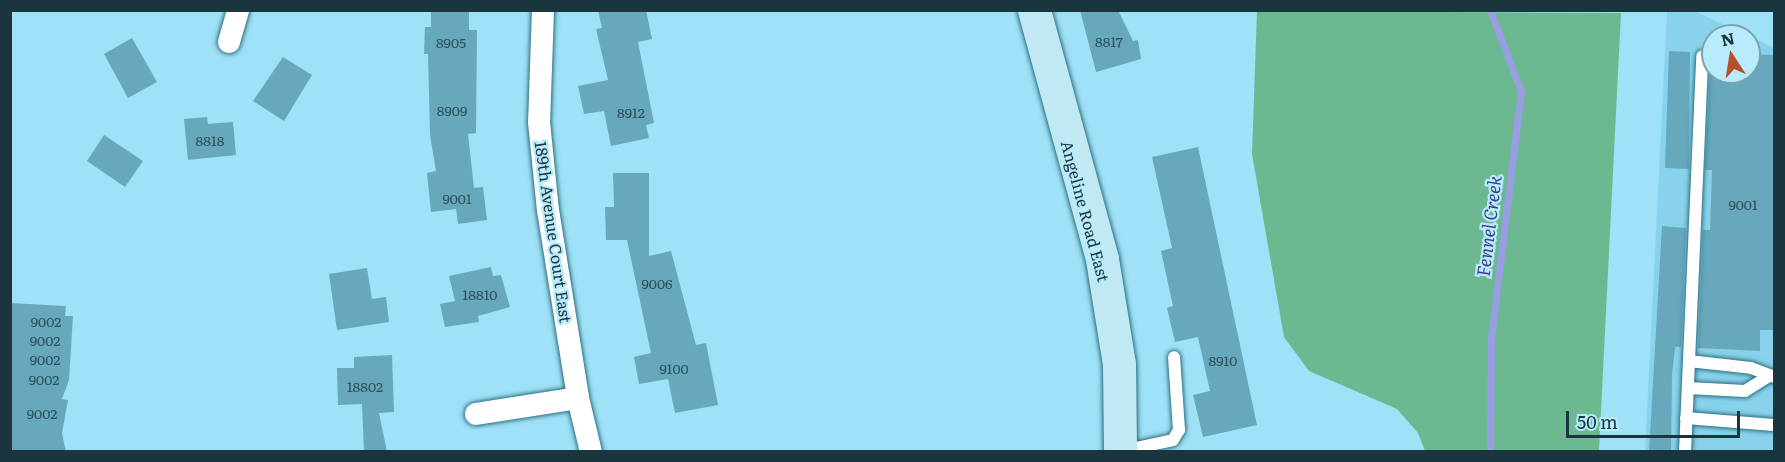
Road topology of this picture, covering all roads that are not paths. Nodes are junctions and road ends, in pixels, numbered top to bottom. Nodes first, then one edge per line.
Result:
1 (238, 10) edge
2 (543, 10) edge
3 (1034, 10) edge
4 (229, 42) dead end
5 (1701, 80) edge
6 (1174, 357) dead end
7 (1689, 361) junction
8 (1771, 377) edge
9 (1688, 388) junction
10 (578, 398) junction
11 (476, 414) dead end
12 (1686, 418) junction
13 (1774, 425) edge
14 (1120, 451) edge
15 (591, 452) edge
16 (1685, 452) edge

1 - 4 street
2 - 10 street, 189th Avenue Court East
3 - 14 street, Angeline Road East
5 - 7 lane
6 - 14 lane
7 - 8 lane
7 - 9 lane
8 - 9 lane
9 - 12 lane
10 - 11 street
10 - 15 street, 189th Avenue Court East
12 - 13 lane
12 - 16 lane

